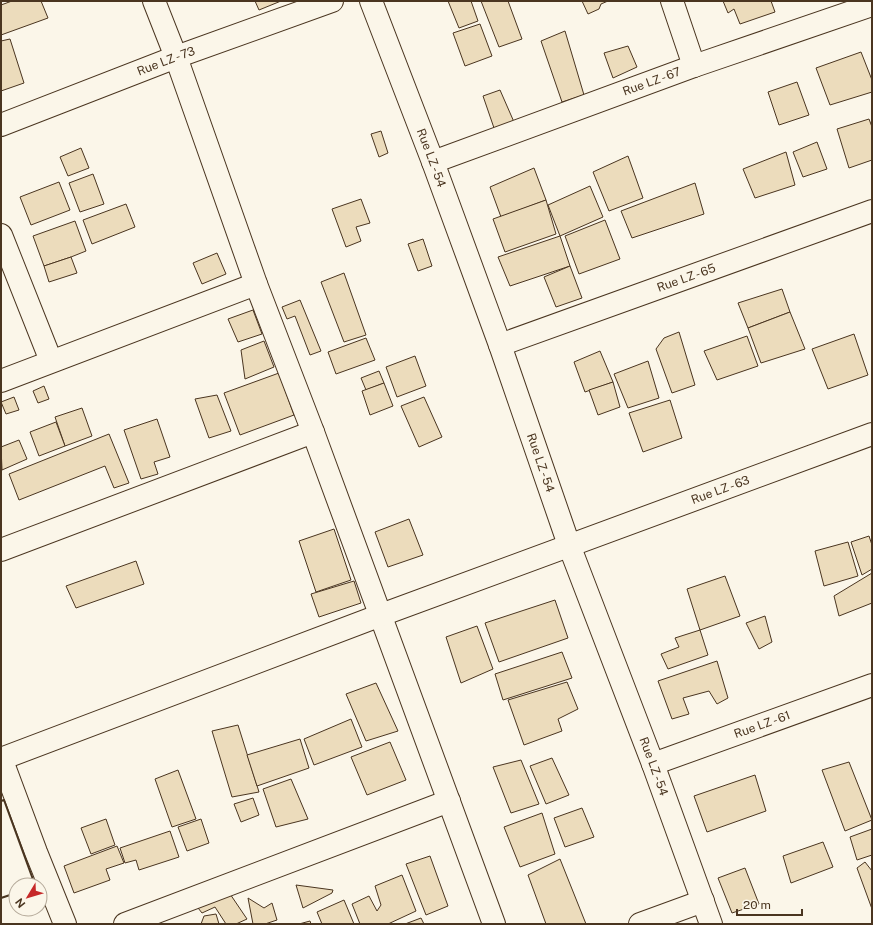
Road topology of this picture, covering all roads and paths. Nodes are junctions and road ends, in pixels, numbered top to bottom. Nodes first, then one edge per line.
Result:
1 (154, 1) edge
2 (332, 1) edge
3 (371, 1) edge
4 (672, 1) edge
5 (872, 5) edge
6 (176, 58) junction
7 (694, 66) junction
8 (1, 125) edge
9 (433, 162) junction
10 (872, 211) edge
11 (1, 235) edge
12 (256, 284) junction
13 (500, 345) junction
14 (51, 361) junction
15 (1, 381) edge
16 (313, 432) junction
17 (872, 434) edge
18 (569, 545) junction
19 (1, 550) edge
20 (381, 615) junction
21 (872, 685) edge
22 (1, 759) edge
23 (653, 764) junction
24 (449, 801) junction
25 (703, 901) junction
26 (65, 924) edge
27 (125, 924) edge
28 (494, 924) edge
29 (640, 924) edge
30 (711, 924) edge

1 - 6 street
2 - 6 street, Rue LZ - 73
3 - 9 street, Rue LZ - 54
4 - 7 street
5 - 7 street, Rue LZ - 67
6 - 8 street, Rue LZ - 73
6 - 12 street
7 - 9 street, Rue LZ - 67
9 - 13 street, Rue LZ - 54
10 - 13 street, Rue LZ - 65
11 - 14 street
12 - 14 street
12 - 16 street
13 - 18 street, Rue LZ - 54
14 - 15 street
16 - 19 street
16 - 20 street
17 - 18 street, Rue LZ - 63
18 - 20 street, Rue LZ - 63
18 - 23 street, Rue LZ - 54
20 - 22 street, Rue LZ - 63
20 - 24 street
21 - 23 street, Rue LZ - 61
22 - 26 street
23 - 25 street, Rue LZ - 54
24 - 27 street
24 - 28 street
25 - 29 street
25 - 30 street, Rue LZ - 54

